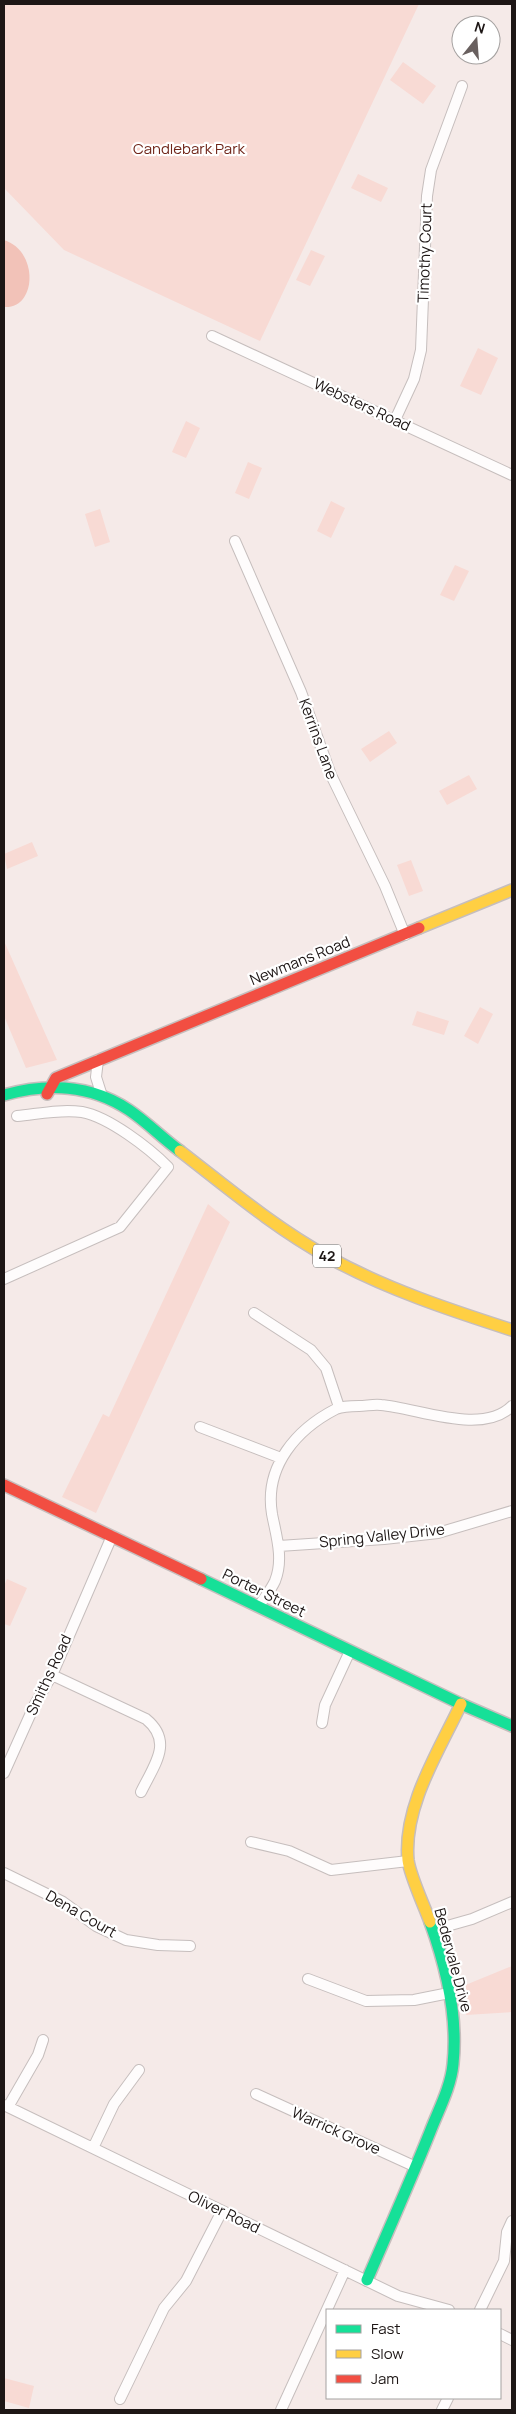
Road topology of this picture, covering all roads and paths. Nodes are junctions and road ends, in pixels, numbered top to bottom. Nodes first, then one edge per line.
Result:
1 (462, 86) dead end
2 (212, 336) dead end
3 (394, 420) junction
4 (512, 475) edge
5 (235, 541) dead end
6 (512, 890) edge
7 (405, 935) junction
8 (98, 1060) junction
9 (49, 1089) junction
10 (4, 1095) edge
11 (102, 1096) junction
12 (4, 1103) edge
13 (17, 1116) dead end
14 (164, 1139) junction
15 (4, 1279) edge
16 (254, 1313) dead end
17 (512, 1330) edge
18 (512, 1406) edge
19 (339, 1407) junction
20 (200, 1427) dead end
21 (281, 1458) junction
22 (4, 1485) edge
23 (512, 1511) edge
24 (116, 1538) junction
25 (279, 1546) junction
26 (259, 1606) junction
27 (350, 1650) junction
28 (52, 1675) junction
29 (460, 1704) junction
30 (322, 1723) dead end
31 (512, 1726) edge
32 (4, 1773) edge
33 (141, 1792) dead end
34 (251, 1842) dead end
35 (408, 1861) junction
36 (4, 1873) edge
37 (512, 1902) edge
38 (433, 1930) junction
39 (190, 1946) dead end
40 (308, 1979) dead end
41 (449, 1993) junction
42 (42, 2040) dead end
43 (140, 2070) dead end
44 (256, 2094) dead end
45 (6, 2106) edge
46 (93, 2148) junction
47 (416, 2167) junction
48 (222, 2211) junction
49 (512, 2221) edge
50 (345, 2270) junction
51 (367, 2280) junction
52 (327, 2309) edge
53 (445, 2309) edge
54 (480, 2309) edge
55 (326, 2312) edge
56 (120, 2399) dead end
57 (281, 2410) edge

1 - 3 street, Timothy Court
2 - 3 street, Websters Road
3 - 4 street, Websters Road
5 - 7 street, Kerrins Lane
6 - 7 street, Newmans Road
7 - 8 street, Newmans Road
8 - 9 street, Newmans Road
8 - 11 street
9 - 10 street, Newmans Road / 42
9 - 11 street, 42
9 - 12 street, Newmans Road / 42
9 - 14 street, 42
11 - 14 street, 42
13 - 15 street
14 - 17 street, 42
16 - 19 street
18 - 19 street
19 - 21 street
20 - 21 street
21 - 25 street
22 - 24 street, Porter Street
23 - 25 street, Spring Valley Drive
24 - 26 street, Porter Street
24 - 28 street, Smiths Road
25 - 26 street
26 - 27 street, Porter Street
27 - 29 street, Porter Street
27 - 30 street
28 - 32 street, Smiths Road
28 - 33 street
29 - 31 street, Porter Street
29 - 35 street, Bedervale Drive
34 - 35 street
35 - 38 street, Bedervale Drive
36 - 39 street, Dena Court
37 - 38 street
38 - 41 street, Bedervale Drive
40 - 41 street
41 - 47 street, Bedervale Drive
42 - 45 street
43 - 46 street
44 - 47 street, Warrick Grove
45 - 46 street, Oliver Road
46 - 48 street, Oliver Road
47 - 51 street, Bedervale Drive
48 - 50 street, Oliver Road
48 - 56 street
49 - 54 street
50 - 51 street, Oliver Road
50 - 52 street
51 - 53 street, Oliver Road
55 - 57 street

